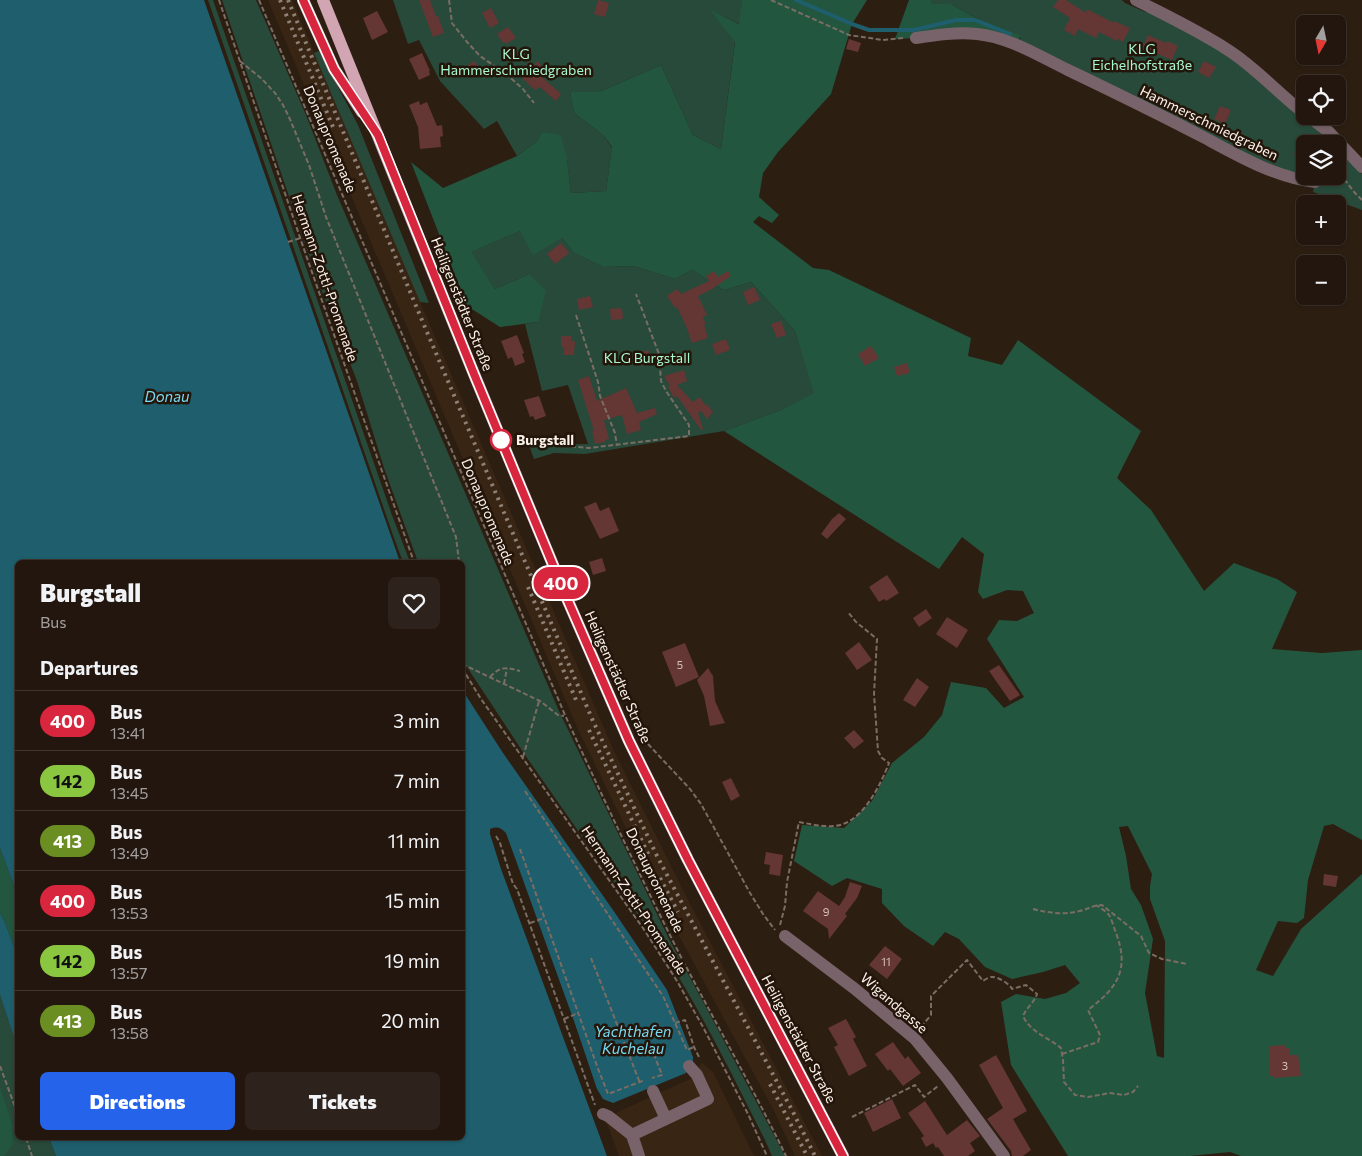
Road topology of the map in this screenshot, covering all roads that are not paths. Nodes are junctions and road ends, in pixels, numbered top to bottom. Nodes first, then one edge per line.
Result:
1 (303, 0) edge
2 (323, 0) edge
3 (1136, 0) edge
4 (916, 38) road end
5 (1296, 107) edge
6 (1319, 125) edge
7 (378, 135) junction
8 (1331, 135) edge
9 (1346, 151) edge
10 (1362, 167) edge
11 (1296, 179) edge
12 (782, 930) road end
13 (693, 1070) road end
14 (653, 1091) dead end
15 (603, 1114) road end
16 (666, 1119) junction
17 (632, 1135) junction
18 (639, 1156) edge
19 (843, 1156) edge
20 (1004, 1156) edge

1 - 7 main road
2 - 7 main road, Heiligenstädter Straße
3 - 5 street
4 - 11 street, Hammerschmiedgraben
6 - 8 street
7 - 19 main road, Heiligenstädter Straße
9 - 10 street
12 - 20 street, Wigandgasse
13 - 16 street
14 - 16 street
15 - 17 street
16 - 17 street
17 - 18 street

